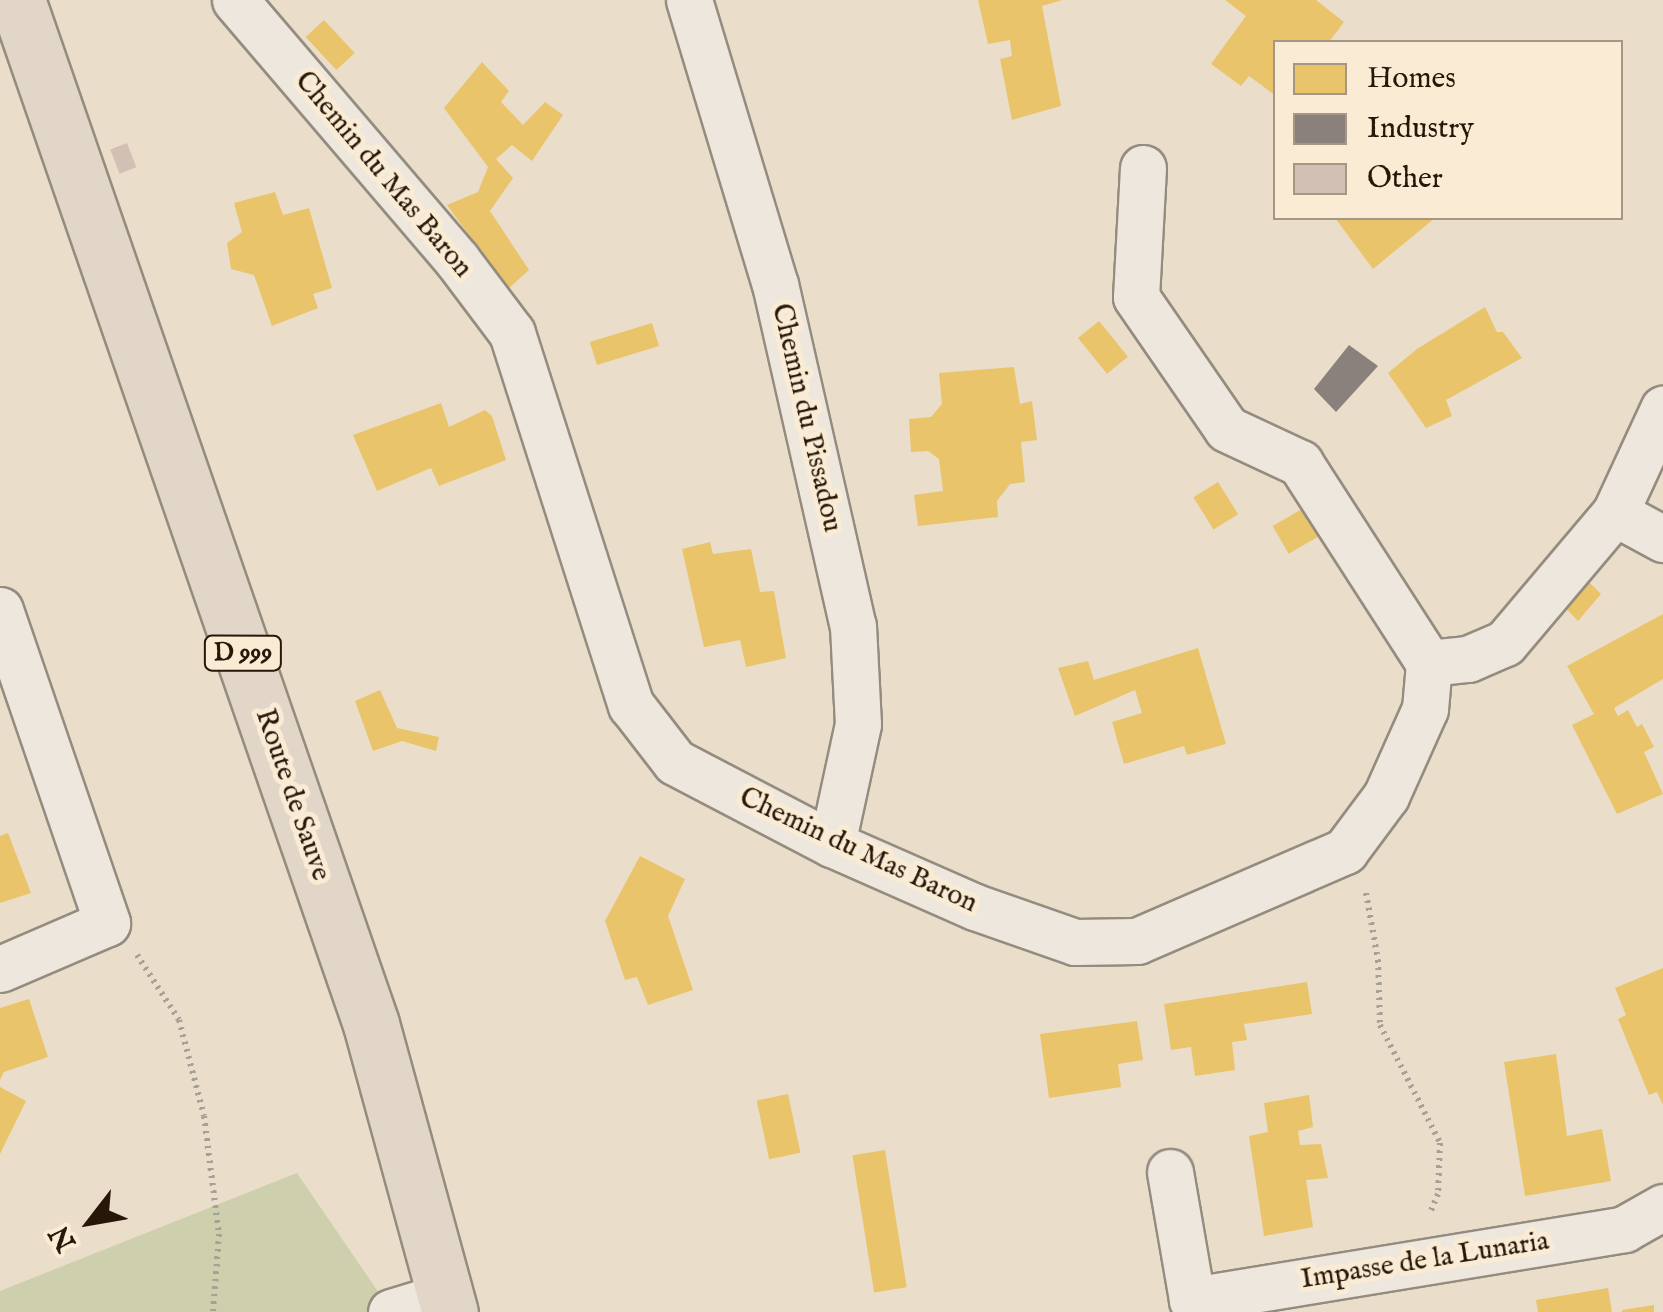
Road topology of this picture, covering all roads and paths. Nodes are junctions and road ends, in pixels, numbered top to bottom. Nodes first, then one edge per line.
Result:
1 (17, 0) edge
2 (235, 0) edge
3 (689, 0) edge
4 (1143, 168) dead end
5 (1663, 409) edge
6 (1615, 513) junction
7 (1663, 539) edge
8 (0, 610) edge
9 (1428, 663) junction
10 (832, 844) junction
11 (1345, 852) junction
12 (107, 922) junction
13 (0, 969) edge
14 (1170, 1172) dead end
15 (1663, 1207) edge
16 (1408, 1264) junction
17 (448, 1303) edge
18 (213, 1312) edge
19 (391, 1312) edge

1 - 17 main road, Route de Sauve / D 999
2 - 10 street, Chemin du Mas Baron
3 - 10 street, Chemin du Pissadou
4 - 9 street
5 - 6 street
6 - 7 street
6 - 9 street
8 - 12 street
9 - 11 street
10 - 11 street, Chemin du Mas Baron
11 - 16 path
12 - 13 street
12 - 18 path
14 - 16 street, Impasse de la Lunaria
15 - 16 street, Impasse de la Lunaria
17 - 19 street

